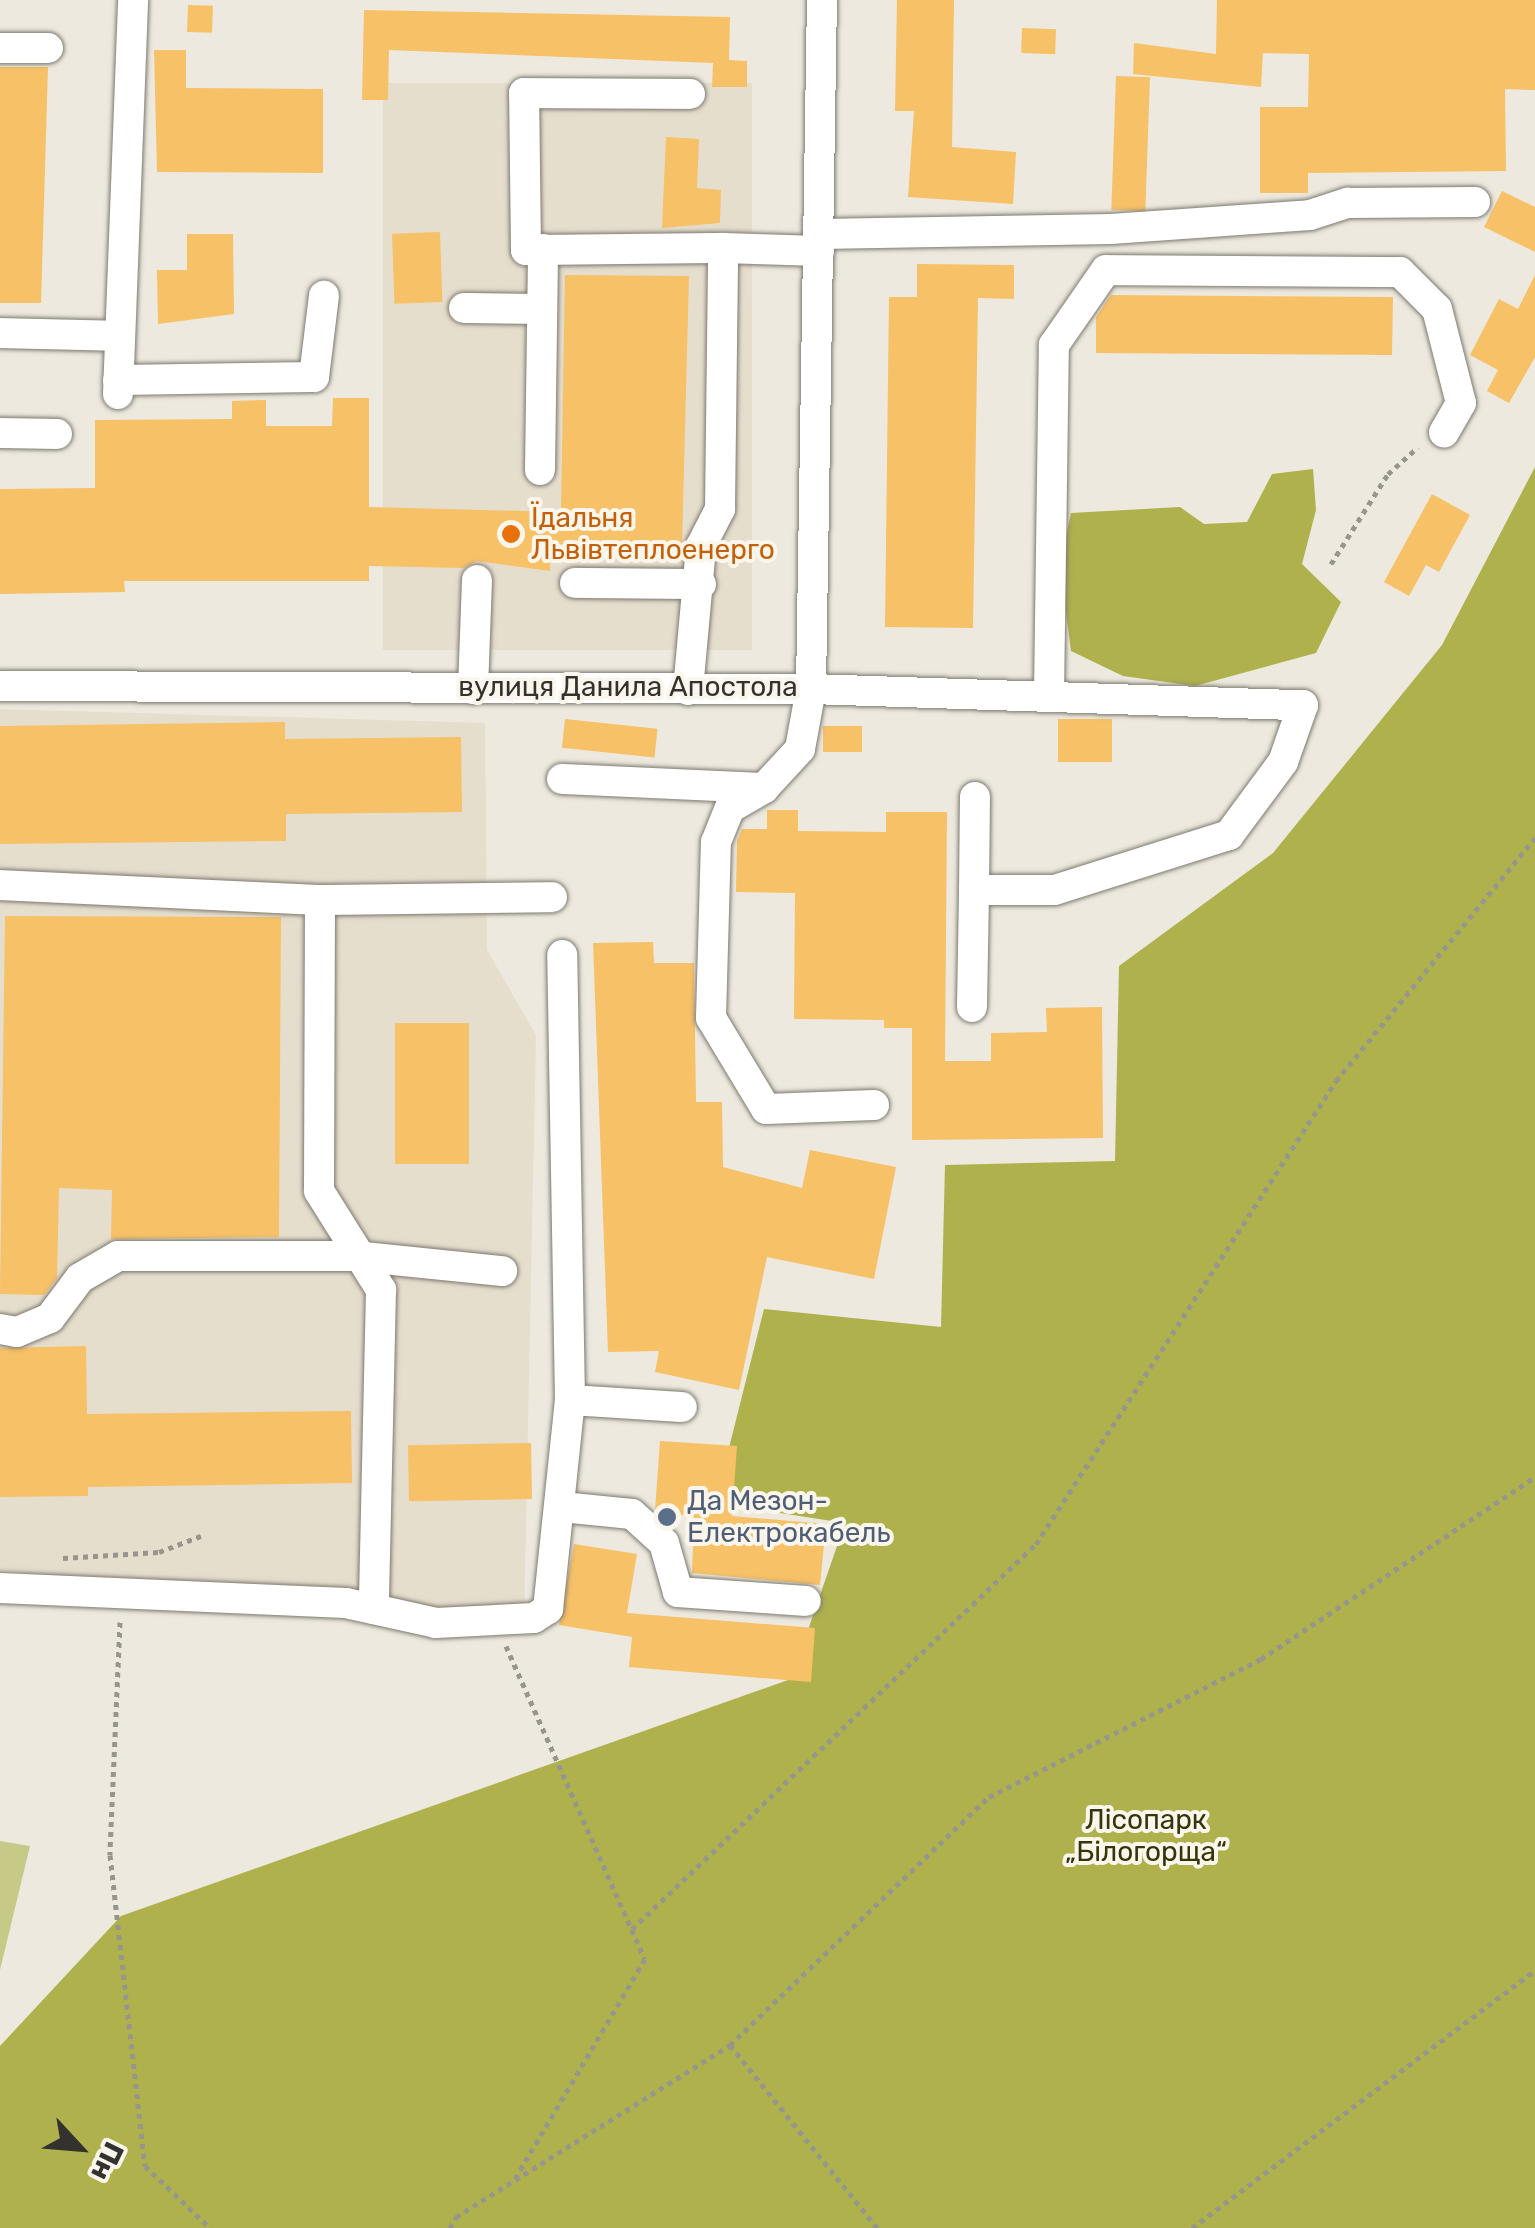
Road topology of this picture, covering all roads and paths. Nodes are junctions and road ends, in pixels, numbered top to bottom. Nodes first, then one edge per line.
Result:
1 (134, 0) edge
2 (822, 0) edge
3 (0, 48) edge
4 (48, 48) dead end
5 (690, 94) dead end
6 (1475, 202) dead end
7 (820, 243) junction
8 (723, 248) junction
9 (542, 249) junction
10 (324, 296) dead end
11 (464, 308) dead end
12 (542, 310) junction
13 (0, 333) edge
14 (120, 336) junction
15 (0, 432) edge
16 (1444, 433) joint
17 (57, 434) dead end
18 (540, 470) dead end
19 (1331, 564) dead end
20 (476, 580) dead end
21 (575, 583) dead end
22 (701, 584) junction
23 (0, 686) edge
24 (473, 689) junction
25 (810, 689) junction
26 (688, 690) junction
27 (1049, 694) junction
28 (562, 780) dead end
29 (764, 788) junction
30 (975, 797) dead end
31 (1535, 838) edge
32 (0, 886) edge
33 (974, 890) junction
34 (552, 897) dead end
35 (320, 900) junction
36 (562, 955) dead end
37 (972, 1007) dead end
38 (874, 1105) dead end
39 (354, 1256) junction
40 (502, 1272) dead end
41 (0, 1330) edge
42 (570, 1400) junction
43 (682, 1407) dead end
44 (1535, 1477) edge
45 (562, 1507) junction
46 (201, 1536) dead end
47 (60, 1558) dead end
48 (0, 1588) edge
49 (121, 1594) junction
50 (806, 1600) dead end
51 (374, 1609) junction
52 (494, 1620) junction
53 (632, 1929) junction
54 (1535, 1970) edge
55 (730, 2045) junction
56 (514, 2180) junction
57 (210, 2228) edge
58 (450, 2228) edge
59 (877, 2228) edge
60 (1192, 2228) edge

1 - 14 street
2 - 7 street, вулиця Данила Апостола
3 - 4 street
5 - 9 street
6 - 7 street
7 - 8 street
7 - 25 street, вулиця Данила Апостола
8 - 9 street
8 - 22 street
9 - 12 street
10 - 14 street
11 - 12 street
12 - 18 street
13 - 14 street
15 - 17 street
16 - 19 path
16 - 27 street
20 - 24 street
21 - 22 street
22 - 26 street
23 - 24 street, вулиця Данила Апостола
24 - 26 street, вулиця Данила Апостола
25 - 26 street, вулиця Данила Апостола
25 - 27 street
25 - 29 street
27 - 33 street
28 - 29 street
29 - 38 street
30 - 33 street
31 - 53 path
32 - 35 street
33 - 37 street
34 - 35 street
35 - 39 street
36 - 42 street
39 - 40 street
39 - 41 street
39 - 51 street
42 - 43 street
42 - 45 street
44 - 55 path
45 - 50 street
45 - 52 street
46 - 47 path
48 - 49 street
49 - 51 street
49 - 57 path
51 - 52 street
52 - 53 path
53 - 56 path
54 - 60 path
55 - 56 path
55 - 59 path
56 - 58 path

